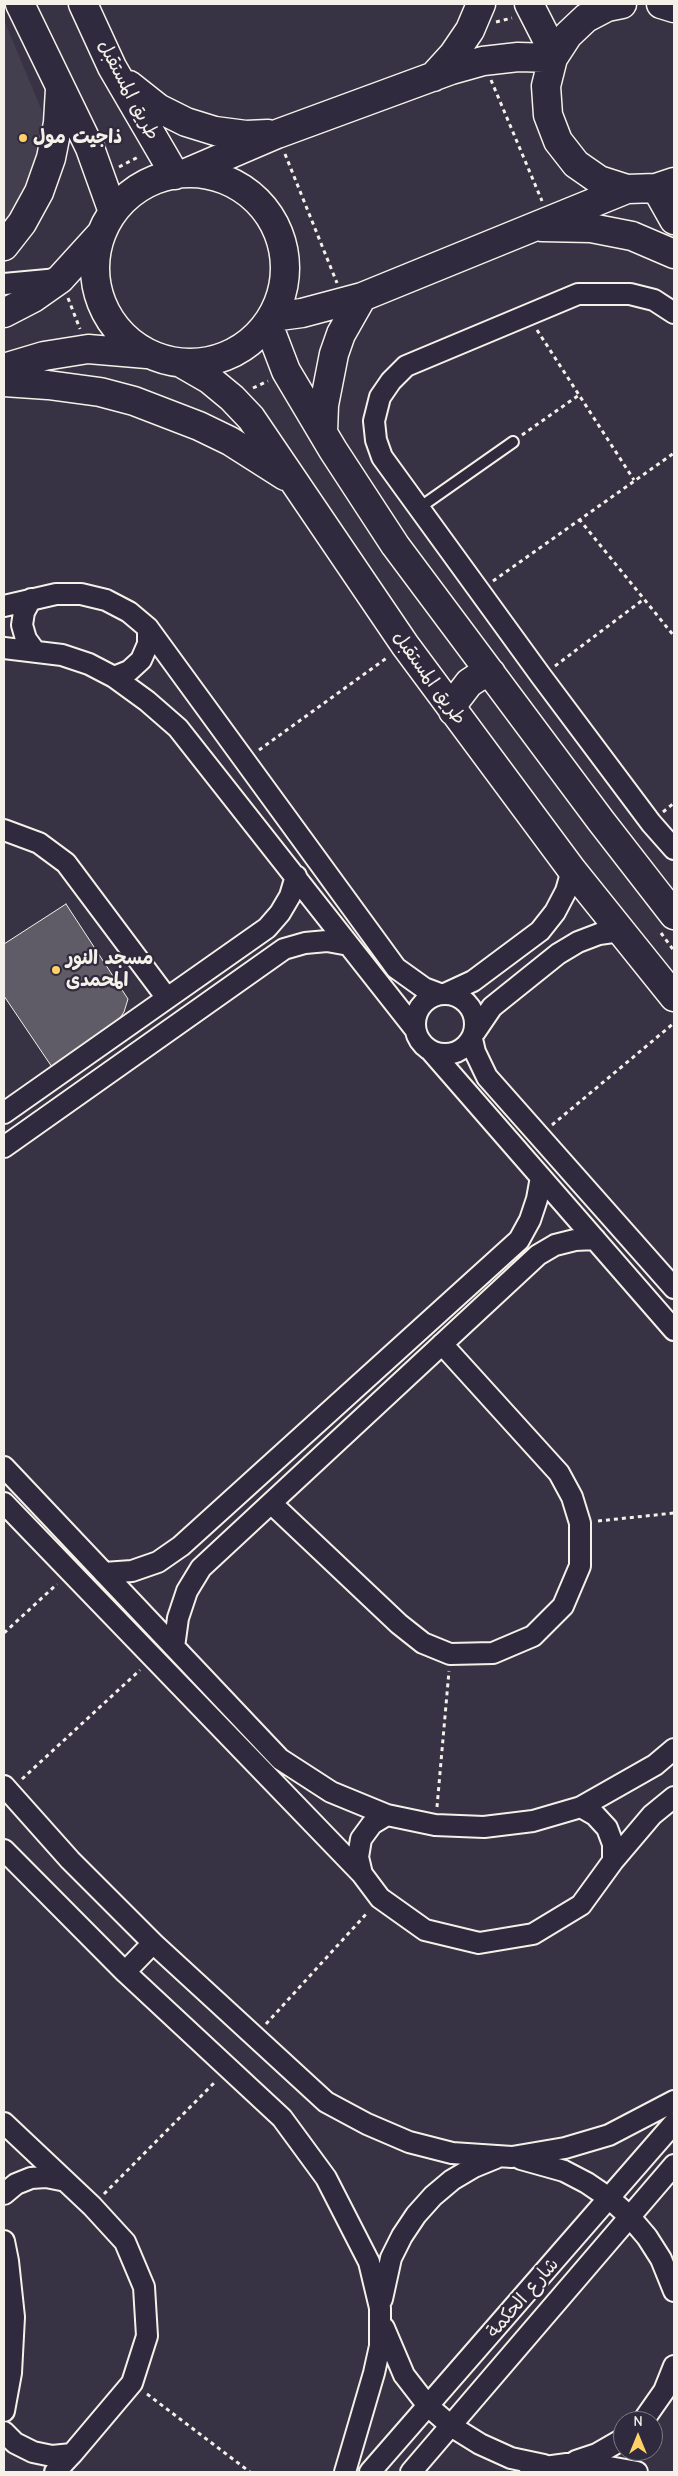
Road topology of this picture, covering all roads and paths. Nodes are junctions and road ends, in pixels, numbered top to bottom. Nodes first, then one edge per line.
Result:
1 (20, 4) edge
2 (83, 4) edge
3 (481, 4) edge
4 (529, 4) edge
5 (622, 4) edge
6 (661, 4) edge
7 (674, 8) edge
8 (554, 57) junction
9 (483, 61) junction
10 (112, 67) junction
11 (432, 77) junction
12 (60, 87) junction
13 (277, 134) junction
14 (158, 146) junction
15 (180, 174) junction
16 (102, 177) junction
17 (665, 185) edge
18 (627, 189) junction
19 (674, 220) edge
20 (107, 223) junction
21 (540, 223) junction
22 (4, 246) edge
23 (674, 254) edge
24 (60, 279) junction
25 (4, 284) edge
26 (353, 299) junction
27 (4, 313) edge
28 (674, 313) edge
29 (528, 315) junction
30 (270, 321) junction
31 (88, 349) junction
32 (151, 355) junction
33 (183, 364) junction
34 (4, 368) edge
35 (286, 371) junction
36 (4, 382) edge
37 (579, 395) junction
38 (232, 398) junction
39 (323, 432) junction
40 (513, 442) joint
41 (674, 453) edge
42 (292, 480) junction
43 (634, 480) junction
44 (419, 508) junction
45 (579, 519) junction
46 (478, 592) junction
47 (644, 599) junction
48 (31, 600) junction
49 (4, 606) edge
50 (148, 628) junction
51 (674, 634) edge
52 (405, 645) junction
53 (4, 648) edge
54 (34, 650) junction
55 (491, 673) junction
56 (541, 676) junction
57 (114, 677) junction
58 (454, 711) junction
59 (244, 760) junction
60 (4, 830) edge
61 (674, 849) edge
62 (572, 870) junction
63 (296, 876) junction
64 (674, 915) edge
65 (620, 931) junction
66 (349, 945) junction
67 (443, 993) junction
68 (674, 997) edge
69 (168, 998) junction
70 (674, 1023) edge
71 (415, 1029) junction
72 (474, 1035) junction
73 (430, 1051) junction
74 (55, 1077) junction
75 (72, 1099) junction
76 (4, 1113) edge
77 (538, 1136) junction
78 (4, 1148) edge
79 (541, 1177) junction
80 (595, 1239) junction
81 (674, 1288) edge
82 (674, 1330) edge
83 (442, 1344) junction
84 (335, 1406) junction
85 (353, 1426) junction
86 (4, 1467) edge
87 (4, 1503) edge
88 (271, 1503) junction
89 (674, 1514) edge
90 (580, 1523) junction
91 (204, 1525) junction
92 (224, 1547) junction
93 (70, 1572) junction
94 (104, 1573) junction
95 (4, 1633) edge
96 (174, 1647) junction
97 (450, 1654) junction
98 (153, 1658) junction
99 (674, 1749) edge
100 (6, 1789) edge
101 (674, 1797) edge
102 (581, 1807) junction
103 (387, 1815) junction
104 (435, 1825) junction
105 (4, 1850) edge
106 (613, 1861) junction
107 (362, 1874) junction
108 (380, 1898) junction
109 (153, 1942) junction
110 (124, 1972) junction
111 (255, 2036) junction
112 (228, 2068) junction
113 (674, 2100) edge
114 (674, 2122) edge
115 (4, 2123) edge
116 (505, 2157) junction
117 (674, 2165) edge
118 (61, 2180) junction
119 (4, 2194) edge
120 (609, 2198) junction
121 (92, 2206) junction
122 (630, 2217) junction
123 (4, 2241) edge
124 (674, 2291) edge
125 (381, 2314) junction
126 (674, 2366) edge
127 (132, 2383) junction
128 (428, 2406) junction
129 (4, 2411) edge
130 (650, 2411) edge
131 (451, 2426) junction
132 (4, 2432) edge
133 (613, 2445) edge
134 (72, 2454) junction
135 (567, 2464) junction
136 (544, 2465) junction
137 (55, 2472) edge
138 (250, 2472) edge
139 (345, 2472) edge
140 (370, 2472) edge
141 (411, 2472) edge
142 (516, 2472) edge
143 (637, 2472) edge

1 - 12 main road
2 - 10 main road, طريق المستقبل
3 - 11 main road
4 - 8 main road
5 - 8 main road
6 - 7 main road
8 - 9 main road
8 - 18 main road
9 - 11 main road
9 - 21 path
10 - 13 main road
10 - 14 main road, طريق المستقبل
11 - 13 main road
12 - 16 main road
12 - 22 main road
13 - 15 main road
13 - 26 path
14 - 15 main road, طريق المستقبل
14 - 16 path
15 - 20 main road
15 - 30 main road
16 - 20 main road
17 - 18 main road
17 - 19 main road
18 - 21 main road
20 - 24 main road
20 - 32 main road
21 - 23 main road
21 - 26 main road
24 - 25 street
24 - 27 main road
24 - 31 path
26 - 30 main road
26 - 39 main road
28 - 29 street
29 - 37 path
29 - 44 street
30 - 33 main road
30 - 35 main road
31 - 32 main road
31 - 34 main road
32 - 33 main road
33 - 38 main road, طريق المستقبل
35 - 38 path
35 - 39 main road
36 - 42 main road
37 - 40 path
37 - 43 path
38 - 42 main road, طريق المستقبل
39 - 55 main road
40 - 44 lane
41 - 43 path
42 - 52 main road, طريق المستقبل
43 - 45 path
44 - 46 street
45 - 46 path
45 - 47 path
46 - 56 street
47 - 51 path
47 - 56 path
48 - 49 street
48 - 50 street
48 - 54 street
50 - 57 street
50 - 59 street
52 - 58 main road, طريق المستقبل
52 - 59 path
53 - 54 street
54 - 57 street
55 - 58 main road
55 - 64 main road
56 - 61 street
57 - 63 street
58 - 62 main road, طريق المستقبل
59 - 67 street
60 - 69 street
62 - 65 main road, طريق المستقبل
62 - 67 street
63 - 66 street
63 - 69 street
65 - 68 main road, طريق المستقبل
65 - 72 street
66 - 71 street
66 - 75 street
67 - 71 street
67 - 72 street
69 - 74 street
70 - 77 path
71 - 73 street
72 - 73 street
72 - 77 street
73 - 79 street
74 - 75 street
74 - 76 street
75 - 78 street
77 - 81 street
79 - 80 street
79 - 84 street
80 - 82 street
80 - 83 street
83 - 85 street
83 - 90 street
84 - 85 street
84 - 91 street
85 - 88 street
86 - 94 street
87 - 93 street
88 - 92 street
88 - 97 street
89 - 90 path
90 - 97 street
91 - 92 street
91 - 94 street
92 - 96 street
93 - 95 path
93 - 98 street
94 - 96 street
96 - 103 street
97 - 104 path
98 - 100 path
98 - 107 street
99 - 102 street
100 - 109 street
101 - 106 street
102 - 104 street
102 - 106 street
103 - 104 street
103 - 107 street
105 - 110 street
106 - 108 street
107 - 108 street
108 - 111 path
109 - 110 street
109 - 111 street
110 - 112 street
111 - 116 street
112 - 121 path
112 - 125 street
113 - 116 street
114 - 120 street, شارع الحكمة
115 - 118 street
116 - 120 street
116 - 125 street
117 - 122 street, شارع الحكمة
118 - 119 street
118 - 121 street
120 - 122 street
120 - 128 street, شارع الحكمة
121 - 127 street
122 - 124 street
122 - 131 street, شارع الحكمة
123 - 129 street
125 - 128 street
125 - 139 street
126 - 130 street
127 - 134 street
127 - 138 path
128 - 131 street
128 - 140 street, شارع الحكمة
131 - 136 street
131 - 141 street, شارع الحكمة
132 - 134 street
133 - 135 street
134 - 137 street
135 - 136 street
135 - 143 street
136 - 142 street

